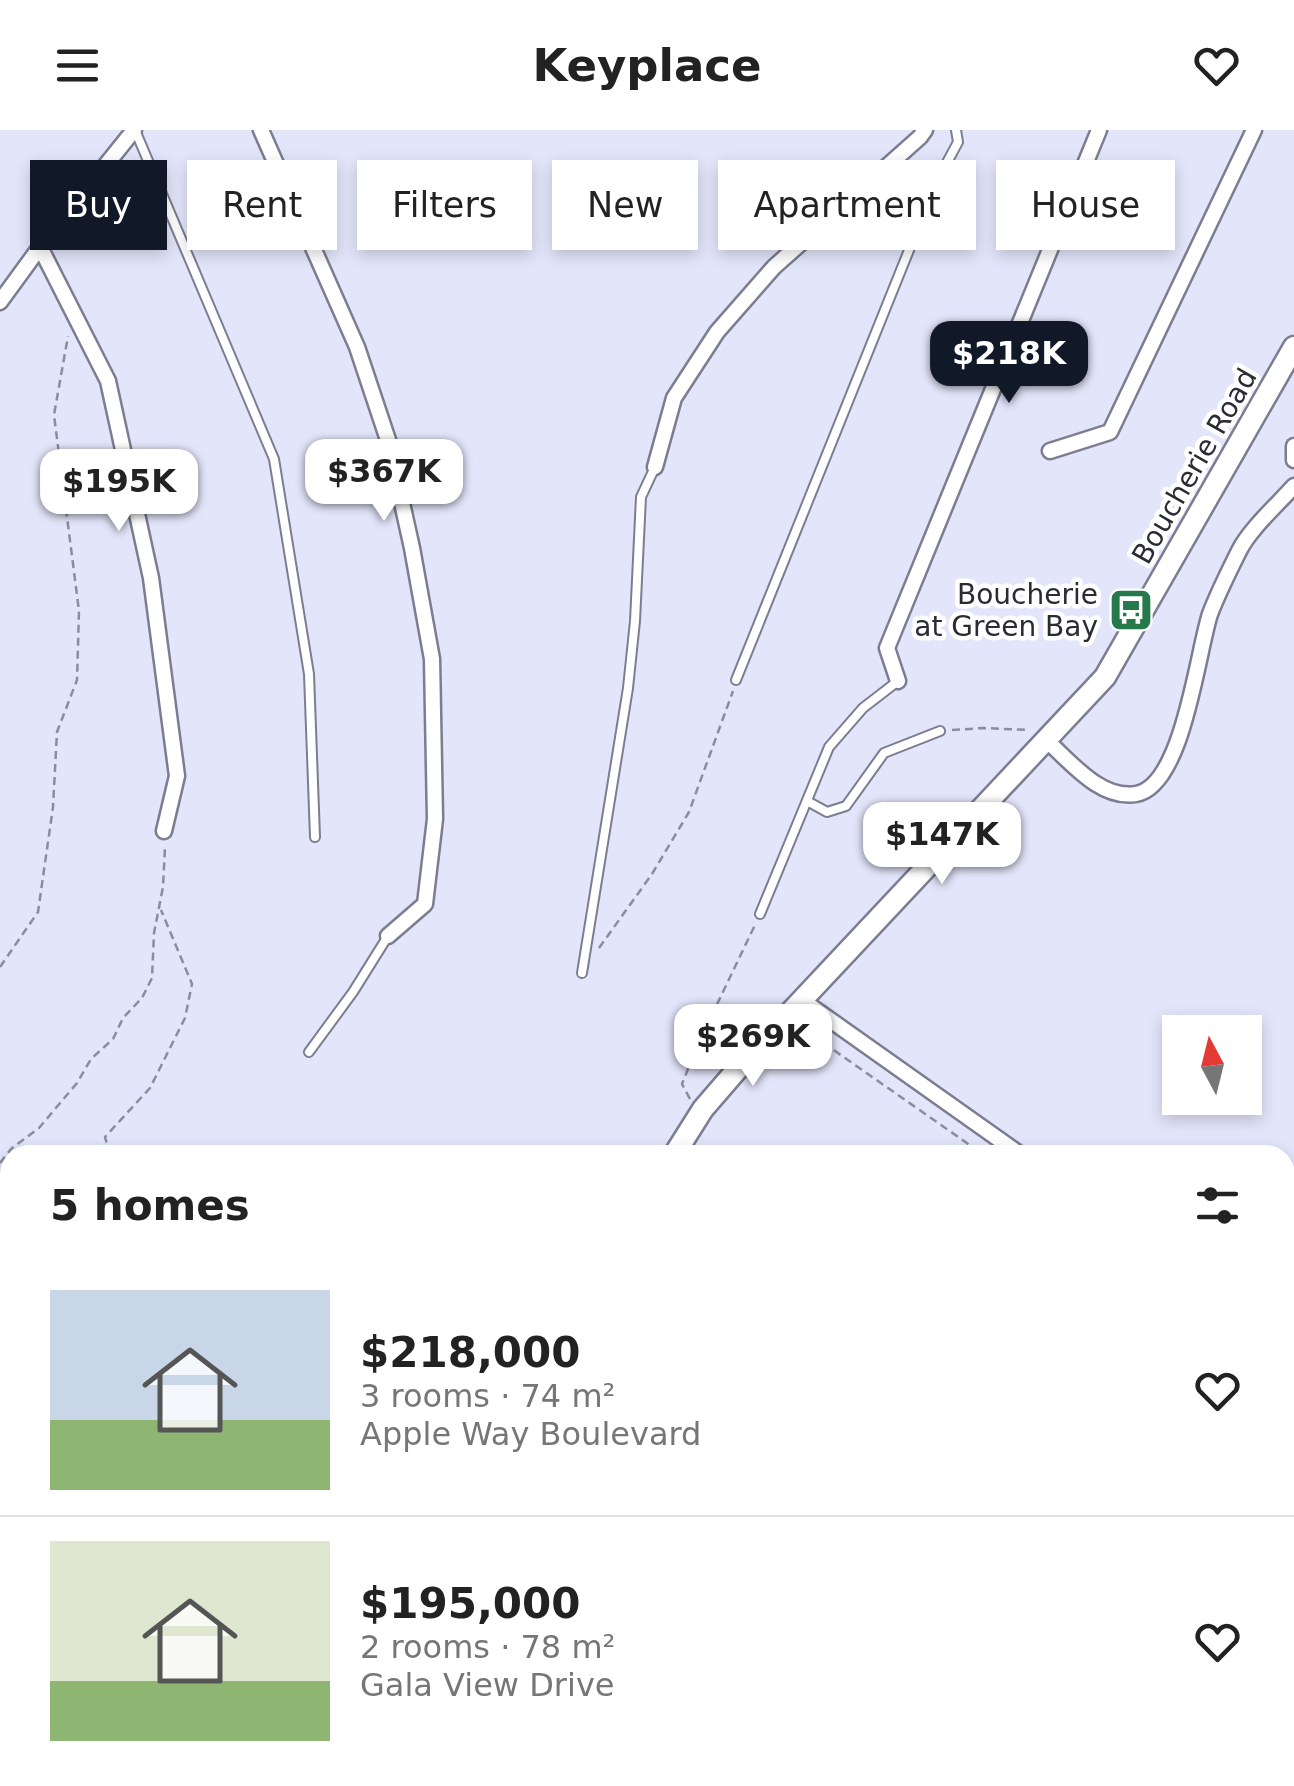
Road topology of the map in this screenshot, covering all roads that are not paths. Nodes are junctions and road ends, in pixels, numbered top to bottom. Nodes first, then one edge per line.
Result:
1 (134, 130) edge
2 (261, 130) edge
3 (926, 130) edge
4 (956, 130) edge
5 (1099, 130) edge
6 (1254, 130) edge
7 (110, 160) edge
8 (38, 250) edge
9 (42, 250) edge
10 (0, 302) edge
11 (1294, 348) edge
12 (1294, 446) edge
13 (1050, 451) dead end
14 (1294, 460) edge
15 (655, 467) joint
16 (1294, 486) edge
17 (736, 680) road end
18 (898, 681) joint
19 (940, 731) road end
20 (1046, 740) junction
21 (807, 801) junction
22 (164, 830) road end
23 (315, 837) dead end
24 (760, 914) road end
25 (388, 936) joint
26 (582, 973) road end
27 (802, 1000) junction
28 (309, 1052) dead end
29 (680, 1145) edge
30 (1007, 1145) edge

1 - 7 street
1 - 23 lane
2 - 25 street
3 - 15 street
4 - 17 lane
5 - 18 street
6 - 13 street
8 - 10 street
9 - 22 street
11 - 20 main road, Boucherie Road
12 - 14 street
15 - 26 lane
16 - 20 street
18 - 21 lane
19 - 21 lane
20 - 27 main road, Boucherie Road
21 - 24 lane
25 - 28 lane
27 - 29 main road, Boucherie Road
27 - 30 street

